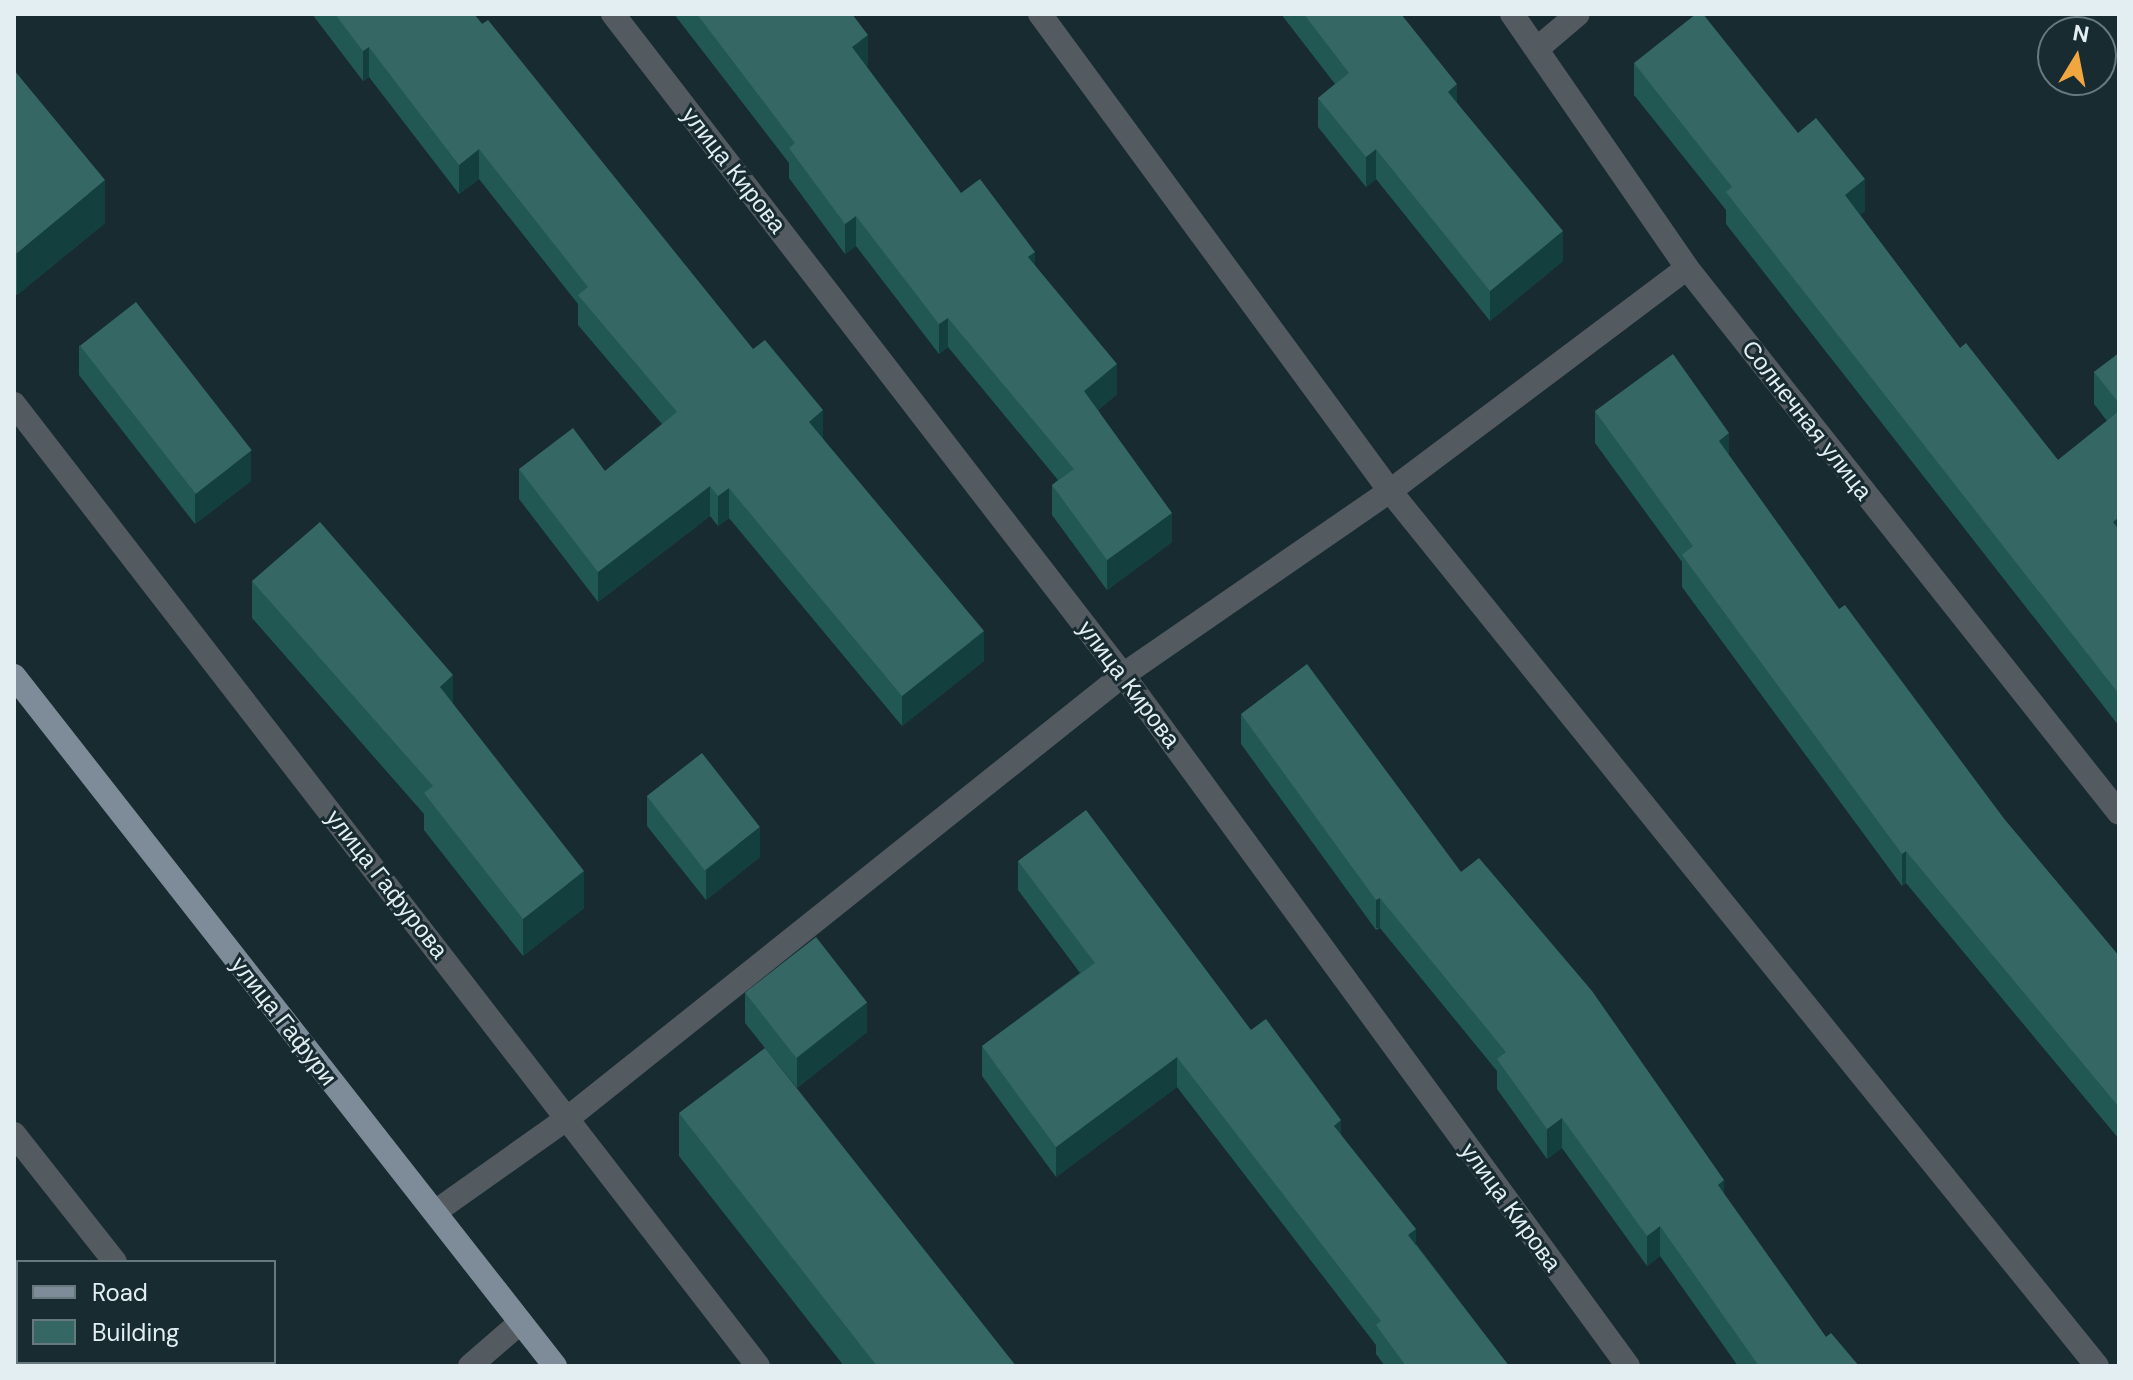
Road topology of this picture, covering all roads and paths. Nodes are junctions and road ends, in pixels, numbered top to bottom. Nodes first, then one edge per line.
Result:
1 (613, 14) edge
2 (1040, 14) edge
3 (1512, 14) edge
4 (1578, 14) edge
5 (1538, 48) junction
6 (1687, 268) junction
7 (14, 404) edge
8 (1390, 491) junction
9 (1123, 675) junction
10 (14, 676) edge
11 (2119, 813) edge
12 (568, 1118) junction
13 (14, 1134) edge
14 (435, 1212) junction
15 (113, 1260) edge
16 (521, 1322) junction
17 (470, 1366) edge
18 (555, 1366) edge
19 (758, 1366) edge
20 (1628, 1366) edge
21 (2097, 1366) edge

1 - 9 street, улица Кирова
2 - 8 street
3 - 5 street, Солнечная улица
4 - 5 street
5 - 6 street, Солнечная улица
6 - 8 street
6 - 11 street, Солнечная улица
7 - 12 street, улица Гафурова
8 - 9 street
8 - 21 street
9 - 12 street
9 - 20 street, улица Кирова
10 - 14 main road, улица Гафури
12 - 14 street
12 - 19 street, улица Гафурова
13 - 15 street
14 - 16 main road, улица Гафури
16 - 17 street
16 - 18 main road, улица Гафури

